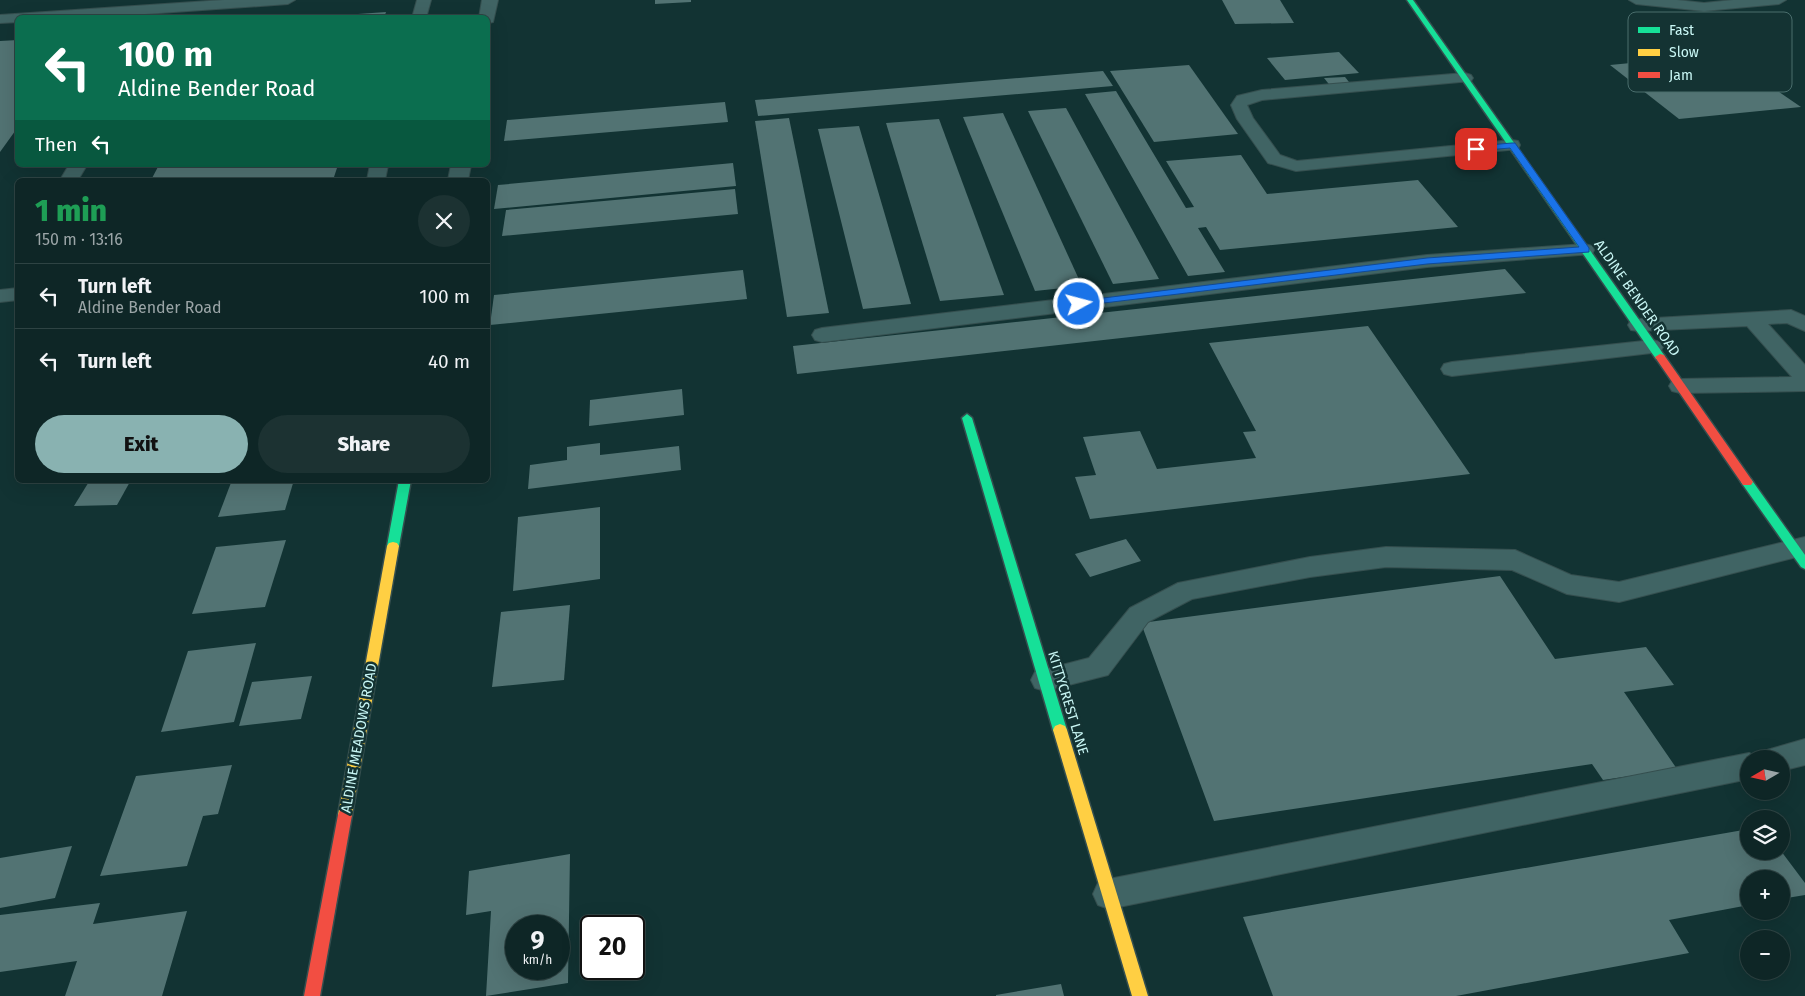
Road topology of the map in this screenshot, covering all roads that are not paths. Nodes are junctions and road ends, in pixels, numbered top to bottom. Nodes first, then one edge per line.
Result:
1 (288, 0) edge
2 (424, 0) edge
3 (490, 0) edge
4 (1410, 0) edge
5 (1636, 0) edge
6 (1779, 0) edge
7 (177, 8) edge
8 (53, 15) edge
9 (421, 15) edge
10 (488, 15) edge
11 (15, 17) edge
12 (0, 18) edge
13 (1465, 78) junction
14 (1512, 145) junction
15 (77, 167) edge
16 (69, 178) edge
17 (1585, 250) junction
18 (15, 294) edge
19 (0, 296) edge
20 (1752, 319) junction
21 (1638, 325) junction
22 (1805, 325) edge
23 (822, 335) dead end
24 (1653, 347) junction
25 (1452, 369) dead end
26 (1805, 378) edge
27 (1805, 384) edge
28 (1680, 386) junction
29 (967, 418) dead end
30 (404, 483) edge
31 (1802, 553) edge
32 (1045, 680) junction
33 (1805, 752) edge
34 (1790, 756) edge
35 (1740, 768) edge
36 (1109, 894) junction
37 (312, 996) edge
38 (1140, 996) edge

1 - 7 lane
2 - 9 lane
3 - 10 street
4 - 13 main road, ALDINE BENDER ROAD
5 - 6 lane
7 - 8 lane
11 - 12 lane
13 - 14 main road, ALDINE BENDER ROAD
13 - 14 lane
14 - 17 main road, ALDINE BENDER ROAD
15 - 16 lane
17 - 21 main road, ALDINE BENDER ROAD
17 - 23 lane
18 - 19 lane
20 - 21 lane
20 - 22 lane
20 - 26 lane
21 - 24 main road, ALDINE BENDER ROAD
24 - 25 lane
24 - 28 main road, ALDINE BENDER ROAD
27 - 28 lane
28 - 31 main road, ALDINE BENDER ROAD
29 - 32 main road, KITTYCREST LANE
30 - 37 main road, ALDINE MEADOWS ROAD
31 - 32 lane
32 - 36 main road, KITTYCREST LANE
33 - 34 lane
35 - 36 lane
36 - 38 main road, KITTYCREST LANE

